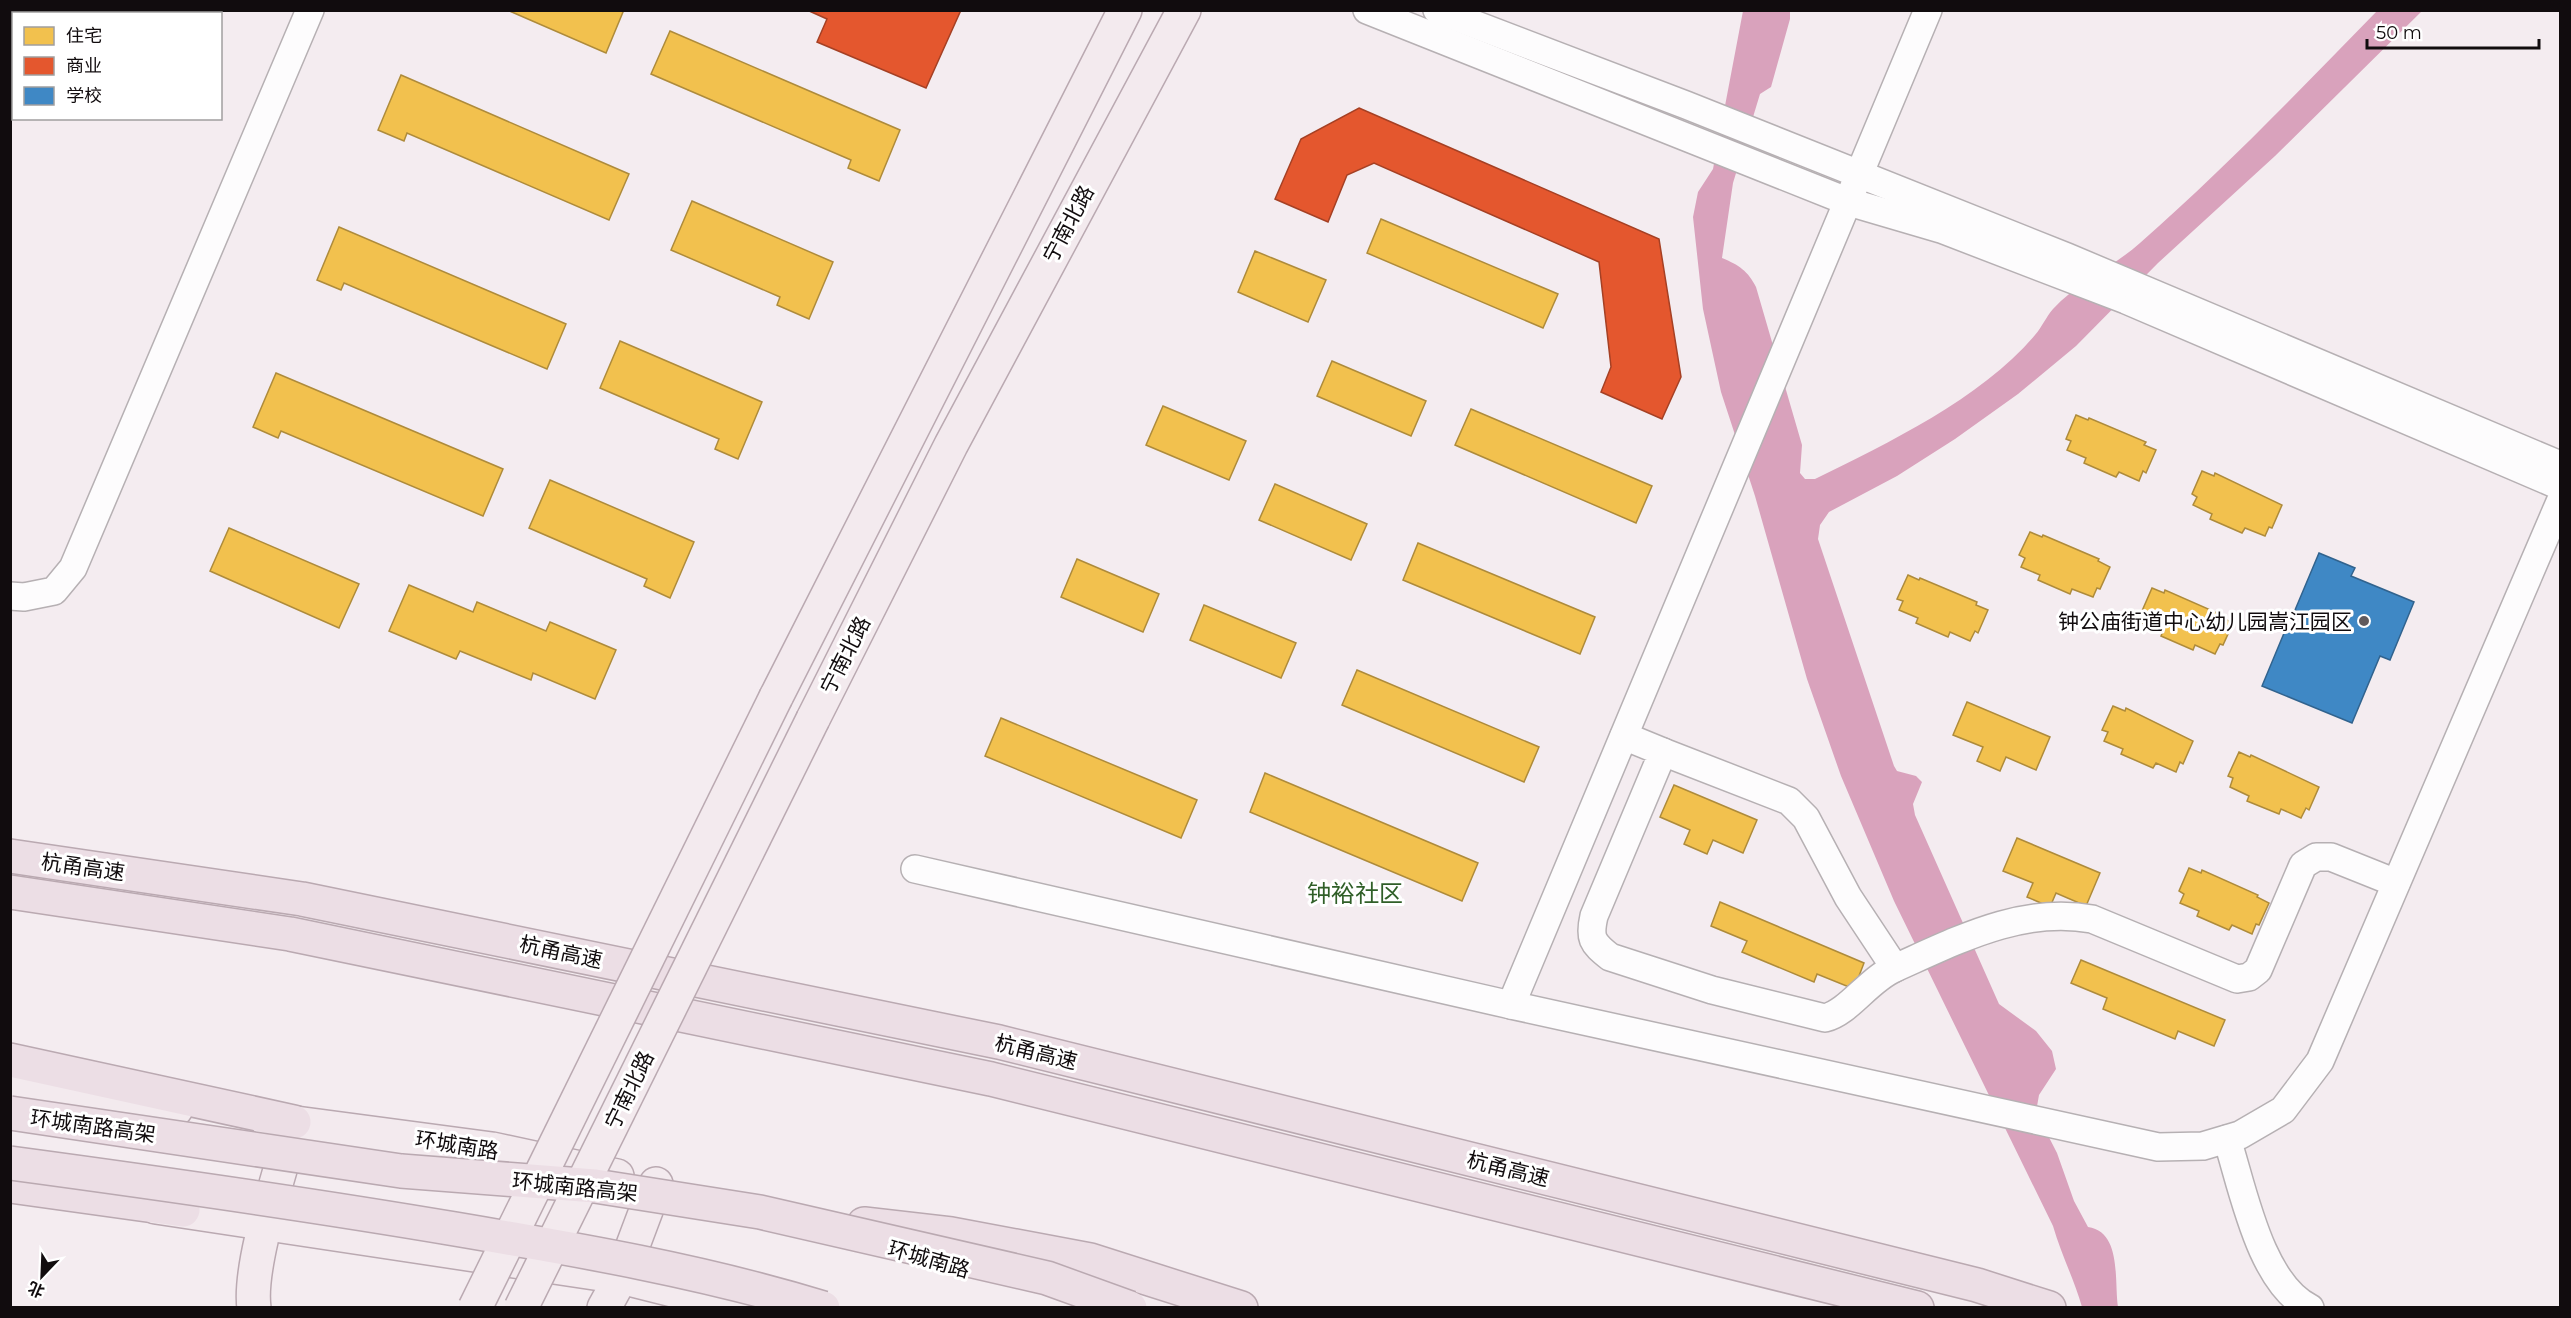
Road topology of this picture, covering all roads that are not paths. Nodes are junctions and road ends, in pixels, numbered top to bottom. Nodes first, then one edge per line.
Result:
1 (310, 10) edge
2 (1125, 10) edge
3 (1184, 10) edge
4 (1367, 10) edge
5 (1437, 10) edge
6 (1928, 10) edge
7 (1860, 175) junction
8 (1849, 202) junction
9 (2560, 465) edge
10 (2560, 486) edge
11 (2560, 502) edge
12 (10, 596) edge
13 (1624, 736) junction
14 (1663, 752) junction
15 (10, 856) edge
16 (915, 869) dead end
17 (2396, 883) junction
18 (10, 892) edge
19 (1896, 968) junction
20 (1510, 1005) junction
21 (10, 1060) edge
22 (10, 1090) edge
23 (10, 1113) edge
24 (294, 1122) junction
25 (2227, 1139) junction
26 (10, 1163) edge
27 (656, 1184) junction
28 (10, 1186) edge
29 (10, 1192) edge
30 (183, 1210) junction
31 (760, 1212) junction
32 (267, 1223) junction
33 (621, 1277) junction
34 (254, 1308) edge
35 (475, 1308) edge
36 (521, 1308) edge
37 (604, 1308) edge
38 (744, 1308) edge
39 (823, 1308) edge
40 (1102, 1308) edge
41 (1130, 1308) edge
42 (1241, 1308) edge
43 (1917, 1308) edge
44 (2049, 1308) edge
45 (2310, 1308) edge

1 - 12 street
2 - 35 main road, 宁南北路, bridge
3 - 36 main road, 宁南北路, bridge
4 - 8 street
5 - 7 street
6 - 7 street
7 - 8 street
7 - 9 street
8 - 10 street
8 - 13 street
11 - 17 street
13 - 14 street
13 - 20 street
14 - 19 street
14 - 19 street
15 - 44 highway, 杭甬高速
16 - 20 street
17 - 19 street
17 - 25 street
18 - 43 highway, 杭甬高速
20 - 25 street
21 - 24 highway
22 - 24 main road, 环城南路
23 - 31 highway, 环城南路高架, bridge
24 - 27 main road, 环城南路
24 - 32 main road
25 - 45 street
26 - 39 highway, bridge
27 - 33 main road
27 - 40 main road, 环城南路
28 - 30 highway
29 - 30 main road
30 - 32 main road
31 - 41 highway, 环城南路高架, bridge
31 - 42 highway, bridge
32 - 33 main road
32 - 34 main road
33 - 37 main road
33 - 38 main road

